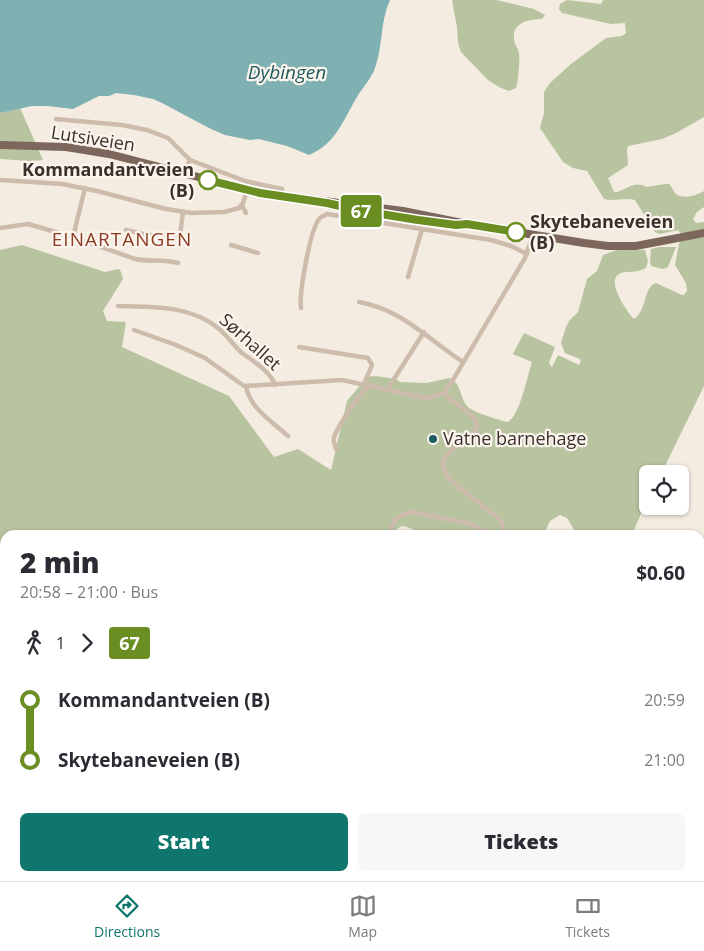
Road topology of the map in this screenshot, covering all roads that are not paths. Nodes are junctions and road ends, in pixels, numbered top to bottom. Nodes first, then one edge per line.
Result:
1 (56, 119) dead end
2 (0, 145) edge
3 (190, 160) junction
4 (184, 174) junction
5 (0, 180) edge
6 (85, 188) junction
7 (282, 189) dead end
8 (247, 190) junction
9 (242, 205) junction
10 (182, 212) junction
11 (246, 213) dead end
12 (0, 228) edge
13 (422, 229) junction
14 (126, 230) dead end
15 (704, 233) edge
16 (533, 235) junction
17 (73, 237) junction
18 (231, 245) dead end
19 (258, 253) dead end
20 (527, 254) junction
21 (178, 263) dead end
22 (408, 277) dead end
23 (359, 302) dead end
24 (118, 306) dead end
25 (301, 308) dead end
26 (134, 330) dead end
27 (424, 332) junction
28 (300, 347) dead end
29 (463, 362) junction
30 (364, 384) junction
31 (275, 385) junction
32 (370, 385) junction
33 (246, 386) junction
34 (388, 390) junction
35 (444, 393) junction
36 (288, 436) dead end
37 (336, 449) dead end
38 (390, 530) edge
39 (482, 530) edge
40 (502, 530) edge

1 - 3 street
2 - 4 main road, Lutsiveien
3 - 4 street
3 - 7 street
4 - 8 main road, Lutsiveien
5 - 6 street
6 - 10 street
6 - 17 street
8 - 9 street
8 - 16 main road, Lutsiveien
9 - 10 street
9 - 11 street
10 - 14 street
12 - 17 street
13 - 20 street
13 - 22 street
13 - 25 street
15 - 16 main road, Lutsiveien
16 - 20 street
17 - 21 street
18 - 19 street
20 - 29 street
23 - 27 street
24 - 31 street, Sørhallet
26 - 33 street
27 - 29 street
27 - 34 street
28 - 30 street
29 - 35 street
30 - 31 street
30 - 32 street
31 - 33 street
32 - 34 street
32 - 37 street
33 - 36 street
34 - 35 street
35 - 40 street
38 - 39 street

